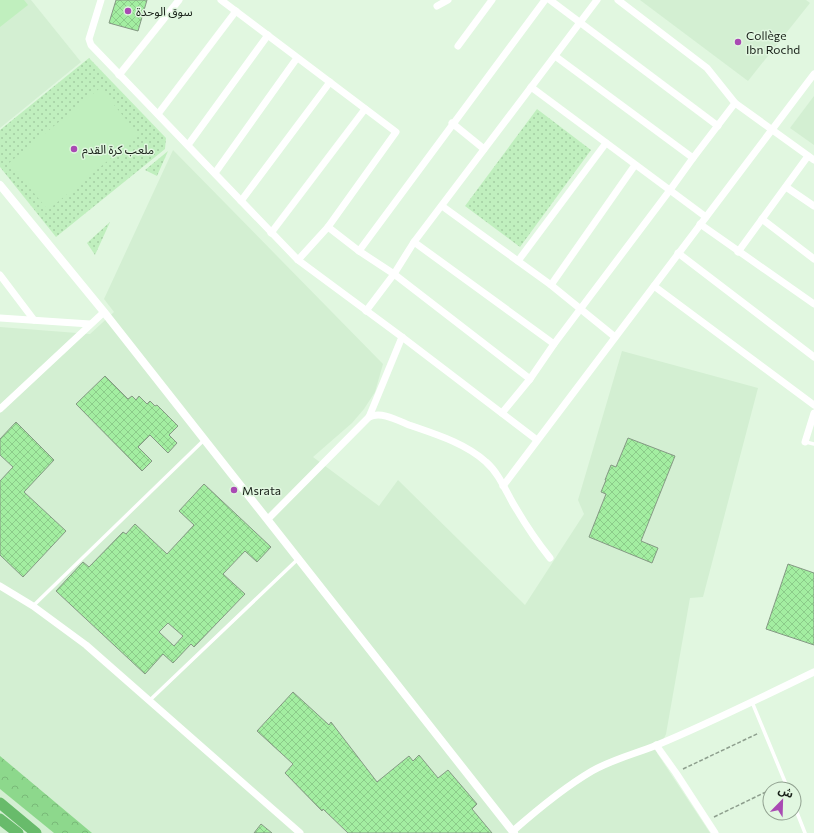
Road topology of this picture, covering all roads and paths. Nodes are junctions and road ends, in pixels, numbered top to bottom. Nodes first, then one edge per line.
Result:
1 (101, 0) edge
2 (179, 0) edge
3 (221, 0) edge
4 (448, 0) edge
5 (492, 0) edge
6 (545, 0) edge
7 (550, 0) edge
8 (597, 0) edge
9 (618, 0) edge
10 (437, 6) dead end
11 (236, 11) junction
12 (580, 22) junction
13 (268, 35) junction
14 (458, 46) dead end
15 (555, 56) junction
16 (297, 58) junction
17 (814, 74) edge
18 (119, 75) junction
19 (330, 82) junction
20 (531, 87) junction
21 (736, 103) junction
22 (365, 108) junction
23 (158, 114) junction
24 (452, 123) junction
25 (718, 126) junction
26 (772, 130) junction
27 (606, 143) junction
28 (188, 145) junction
29 (484, 149) junction
30 (693, 158) junction
31 (811, 158) edge
32 (635, 165) junction
33 (215, 173) junction
34 (0, 185) edge
35 (786, 186) junction
36 (670, 190) junction
37 (241, 201) junction
38 (442, 206) junction
39 (814, 206) edge
40 (706, 217) junction
41 (762, 219) junction
42 (700, 224) junction
43 (328, 227) junction
44 (271, 233) junction
45 (414, 242) junction
46 (358, 251) junction
47 (738, 252) junction
48 (678, 253) junction
49 (814, 259) edge
50 (298, 260) junction
51 (518, 261) junction
52 (394, 274) junction
53 (0, 276) edge
54 (551, 285) junction
55 (654, 286) junction
56 (814, 304) edge
57 (580, 309) junction
58 (366, 310) junction
59 (104, 312) junction
60 (0, 318) edge
61 (34, 320) junction
62 (90, 324) junction
63 (402, 337) junction
64 (615, 337) junction
65 (554, 344) junction
66 (814, 357) edge
67 (530, 378) junction
68 (814, 405) edge
69 (0, 409) edge
70 (502, 413) junction
71 (814, 416) edge
72 (369, 417) junction
73 (204, 440) junction
74 (537, 440) junction
75 (805, 442) joint
76 (814, 444) edge
77 (503, 486) junction
78 (268, 519) junction
79 (550, 558) dead end
80 (298, 559) junction
81 (0, 586) edge
82 (33, 606) junction
83 (814, 672) edge
84 (150, 700) junction
85 (752, 702) junction
86 (764, 731) junction
87 (656, 745) junction
88 (676, 773) junction
89 (784, 781) edge
90 (762, 794) edge
91 (0, 803) edge
92 (0, 819) edge
93 (707, 820) junction
94 (801, 821) edge
95 (513, 832) edge
96 (18, 833) edge
97 (36, 833) edge
98 (300, 833) edge
99 (715, 833) edge
100 (806, 833) edge

1 - 18 street
2 - 18 street
3 - 11 street
4 - 10 street
5 - 14 street
6 - 24 street
7 - 12 street
8 - 12 street
9 - 21 street
11 - 13 street
11 - 23 street
12 - 15 street
12 - 25 street
13 - 16 street
13 - 28 street
15 - 20 street
15 - 30 street
16 - 19 street
16 - 33 street
17 - 26 street
18 - 23 street
19 - 22 street
19 - 37 street
20 - 27 street
20 - 29 street
21 - 25 street
21 - 26 street
22 - 43 street
22 - 44 street
23 - 28 street
24 - 29 street
24 - 46 street
25 - 30 street
26 - 31 street
26 - 40 street
27 - 32 street
27 - 51 street
28 - 33 street
29 - 38 street
30 - 36 street
31 - 35 street
32 - 36 street
32 - 54 street
33 - 37 street
34 - 59 street
35 - 39 street
35 - 41 street
36 - 40 street
36 - 57 street
37 - 44 street
38 - 45 street
38 - 51 street
40 - 42 street
41 - 47 street
41 - 49 street
42 - 47 street
42 - 48 street
43 - 46 street
43 - 50 street
44 - 50 street
45 - 52 street
45 - 65 street
46 - 52 street
47 - 56 street
48 - 55 street
48 - 66 street
50 - 58 street
51 - 54 street
52 - 58 street
52 - 67 street
53 - 61 street
54 - 57 street
55 - 64 street
55 - 68 street
57 - 64 street
57 - 65 street
58 - 63 street
59 - 62 street
59 - 73 street
60 - 61 street
61 - 62 street
62 - 69 street
63 - 70 street
63 - 72 street
64 - 74 street
65 - 67 street
67 - 70 street
70 - 74 street
71 - 75 street
72 - 77 street
72 - 78 street
73 - 78 street
73 - 82 lane
74 - 77 street
75 - 76 lane
77 - 79 street
78 - 80 street
80 - 84 lane
80 - 95 street
81 - 82 street
82 - 84 street
83 - 85 street
84 - 98 street
85 - 86 lane
85 - 87 street
86 - 88 path
86 - 89 lane
87 - 88 street
87 - 95 street
88 - 93 street
90 - 93 path
91 - 97 highway
92 - 96 highway
93 - 99 street
94 - 100 lane

